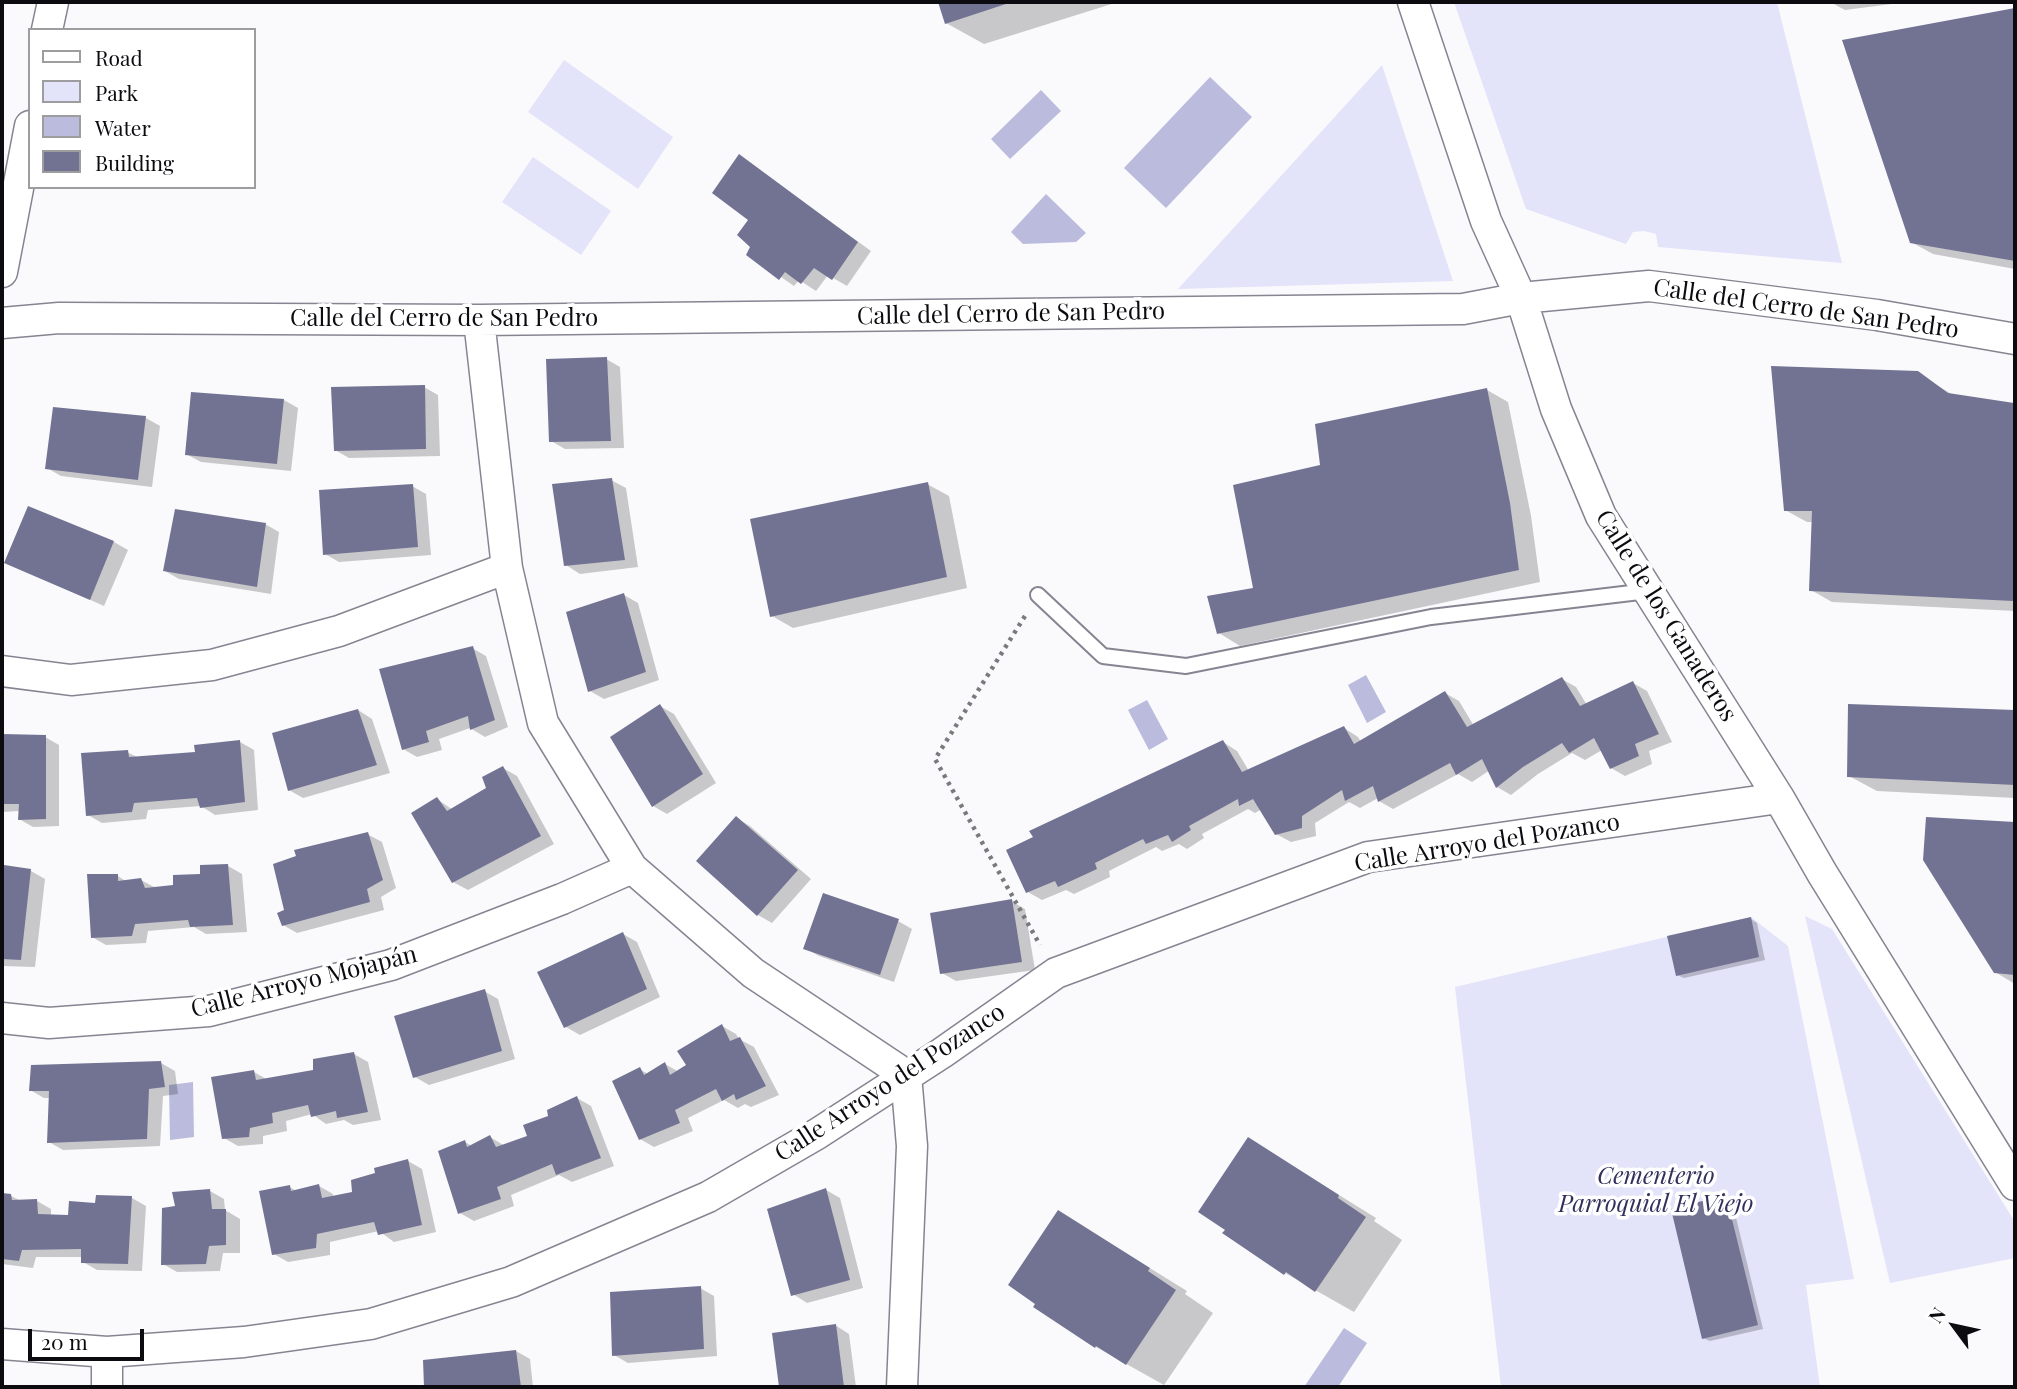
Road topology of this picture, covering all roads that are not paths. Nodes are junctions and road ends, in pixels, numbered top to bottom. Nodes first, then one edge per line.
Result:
1 (53, 2) edge
2 (1413, 2) edge
3 (47, 28) edge
4 (28, 136) edge
5 (2, 272) edge
6 (1521, 298) junction
7 (479, 320) junction
8 (2, 323) edge
9 (2015, 339) edge
10 (507, 568) junction
11 (1648, 590) junction
12 (1038, 595) road end
13 (2, 671) edge
14 (1779, 798) junction
15 (632, 868) junction
16 (2, 1018) edge
17 (906, 1075) junction
18 (2015, 1185) edge
19 (2, 1344) edge
20 (107, 1352) junction
21 (107, 1387) edge
22 (902, 1387) edge

1 - 3 street
2 - 6 street, Calle de los Ganaderos
4 - 5 street
6 - 7 street, Calle del Cerro de San Pedro
6 - 9 street, Calle del Cerro de San Pedro
6 - 11 street, Calle de los Ganaderos
7 - 8 street, Calle del Cerro de San Pedro
7 - 10 street
10 - 13 street
10 - 15 street
11 - 12 lane
11 - 14 street, Calle de los Ganaderos
14 - 17 street, Calle Arroyo del Pozanco
14 - 18 street, Calle de los Ganaderos
15 - 16 street, Calle Arroyo Mojapán
15 - 17 street
17 - 20 street, Calle Arroyo del Pozanco
17 - 22 street
19 - 20 street, Calle Arroyo del Pozanco
20 - 21 street

